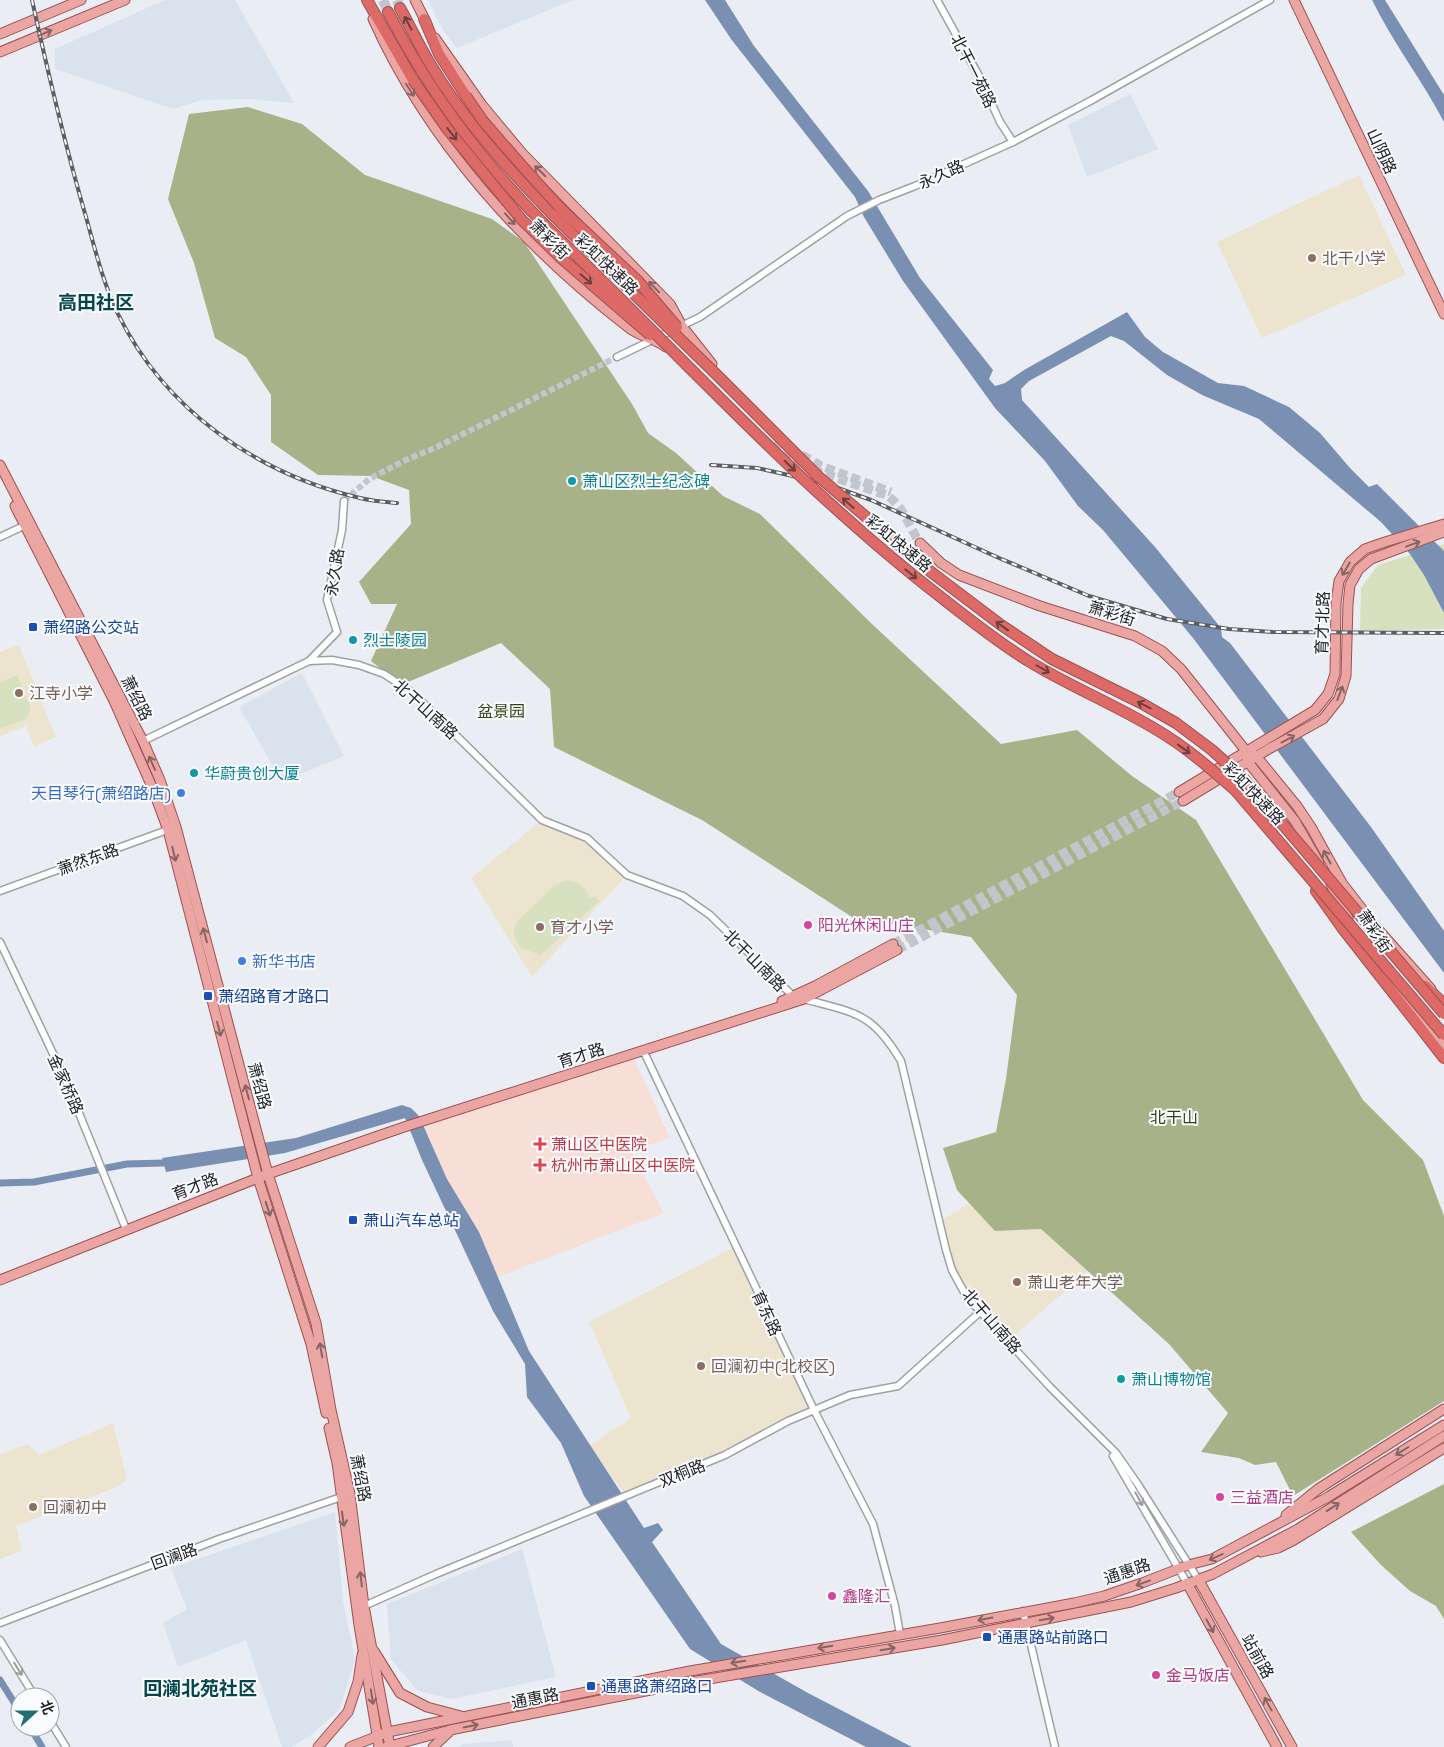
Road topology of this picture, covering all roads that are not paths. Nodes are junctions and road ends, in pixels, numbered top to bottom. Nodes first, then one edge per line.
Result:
1 (81, 0) edge
2 (125, 0) edge
3 (366, 0) edge
4 (416, 0) edge
5 (937, 0) edge
6 (1270, 0) edge
7 (1294, 0) edge
8 (400, 8) tunnel mouth
9 (388, 12) tunnel mouth
10 (424, 19) junction
11 (0, 34) edge
12 (0, 52) edge
13 (1013, 142) junction
14 (1444, 314) edge
15 (682, 326) junction
16 (652, 340) junction
17 (617, 357) tunnel mouth
18 (718, 376) junction
19 (708, 386) junction
20 (782, 436) tunnel mouth
21 (773, 444) tunnel mouth
22 (0, 465) edge
23 (0, 477) edge
24 (344, 501) tunnel mouth
25 (27, 524) junction
26 (1444, 524) edge
27 (1441, 534) edge
28 (0, 537) edge
29 (922, 542) tunnel mouth
30 (309, 661) junction
31 (142, 741) junction
32 (1246, 751) junction
33 (1256, 757) junction
34 (1248, 762) junction
35 (1179, 792) tunnel mouth
36 (1183, 802) tunnel mouth
37 (172, 828) junction
38 (1298, 863) junction
39 (0, 891) edge
40 (0, 942) edge
41 (1397, 959) junction
42 (792, 997) junction
43 (804, 999) junction
44 (1444, 1004) edge
45 (1444, 1014) edge
46 (738, 1020) junction
47 (1444, 1035) edge
48 (1444, 1045) edge
49 (643, 1050) junction
50 (1444, 1058) edge
51 (268, 1174) junction
52 (258, 1178) junction
53 (126, 1230) junction
54 (0, 1280) edge
55 (980, 1312) junction
56 (1444, 1409) edge
57 (814, 1410) junction
58 (1444, 1425) edge
59 (1444, 1436) edge
60 (1105, 1443) junction
61 (1444, 1448) edge
62 (350, 1494) junction
63 (340, 1497) junction
64 (1244, 1543) junction
65 (1248, 1555) junction
66 (1188, 1565) junction
67 (1178, 1569) junction
68 (1198, 1579) junction
69 (1187, 1584) junction
70 (364, 1606) junction
71 (1023, 1611) junction
72 (1026, 1622) junction
73 (0, 1623) edge
74 (900, 1634) junction
75 (0, 1640) edge
76 (367, 1646) junction
77 (29, 1687) edge
78 (463, 1717) junction
79 (450, 1730) junction
80 (388, 1732) junction
81 (378, 1736) junction
82 (388, 1746) edge
83 (318, 1747) edge
84 (350, 1747) edge
85 (379, 1747) edge
86 (433, 1747) edge
87 (1055, 1747) edge
88 (1277, 1747) edge
89 (1292, 1747) edge

1 - 11 main road
12 -> 2 main road
3 -> 16 main road, 萧彩街
3 -> 19 highway, bridge
4 - 10 main road
5 - 13 street, 北干一苑路
6 - 13 street, 永久路
7 - 14 main road, 山阴路
18 -> 8 highway, 彩虹快速路, bridge
9 - 19 highway, 彩虹快速路, bridge
15 -> 10 main road
10 - 18 highway, bridge
13 - 15 street, 永久路
15 - 16 street, 永久路
15 - 20 main road
16 - 17 street, 永久路
16 - 21 main road, 萧彩街
41 -> 18 highway, 彩虹快速路, bridge
19 -> 38 highway, 彩虹快速路, bridge
22 - 25 main road, 萧绍路
23 - 25 main road
24 - 30 street, 永久路
25 - 28 street
25 - 31 main road, 萧绍路
25 - 37 main road
26 -> 32 main road, 育才北路
33 -> 27 main road, 育才北路
29 - 32 main road, 萧彩街
30 - 31 street, 北干山南路
30 - 42 street, 北干山南路
37 -> 31 main road, 萧绍路
32 - 33 main road, 萧彩街
32 - 34 main road, 萧彩街
32 - 35 main road, 育才北路
33 - 34 main road, 育才北路
44 -> 33 main road, 萧彩街
34 - 36 main road, 育才北路
34 - 48 main road, 萧彩街
37 - 39 street, 萧然东路
51 -> 37 main road, 萧绍路
37 -> 52 main road
38 - 47 highway, 彩虹快速路, bridge
38 - 50 highway, bridge
40 - 53 street, 金家桥路
41 - 44 highway, bridge
41 - 45 highway, 彩虹快速路, bridge
42 - 43 street, 北干山南路
42 - 43 main road, 育才路
42 - 46 main road, 育才路
43 - 46 main road, 育才路
43 - 55 street, 北干山南路
46 - 49 main road, 育才路
49 - 51 main road, 育才路
49 - 57 street, 育东路
51 - 52 main road, 育才路
62 -> 51 main road, 萧绍路
52 - 53 main road, 育才路
52 -> 63 main road
53 - 54 main road, 育才路
55 - 57 street, 双桐路
55 - 60 street, 北干山南路
56 - 64 main road
57 - 70 street, 双桐路
57 - 74 street, 育东路
58 -> 64 main road, 通惠路
65 -> 59 main road, 通惠路
60 - 66 street, 北干山南路
60 -> 67 street
61 - 65 main road
62 - 63 street, 回澜路
70 -> 62 main road, 萧绍路
63 - 73 street, 回澜路
63 -> 76 main road
64 -> 66 main road, 通惠路
65 - 68 main road, 通惠路
66 - 67 main road, 通惠路
66 - 68 street, 北干山南路
67 - 69 street
67 -> 71 main road, 通惠路
68 - 69 main road, 通惠路
89 -> 68 main road, 站前路
72 -> 69 main road, 通惠路
69 -> 88 main road
70 - 76 main road, 萧绍路
71 - 72 street
71 -> 74 main road, 通惠路
79 -> 72 main road, 通惠路
72 - 87 street
74 -> 78 main road, 通惠路
75 -> 77 street
76 - 78 main road
76 - 80 main road, 萧绍路
76 -> 81 main road
76 - 83 main road
78 - 80 main road, 通惠路
79 - 82 main road, 通惠路
79 - 86 main road
80 - 81 main road, 通惠路
80 - 82 main road, 萧绍路
81 - 84 main road, 通惠路
81 - 85 main road

